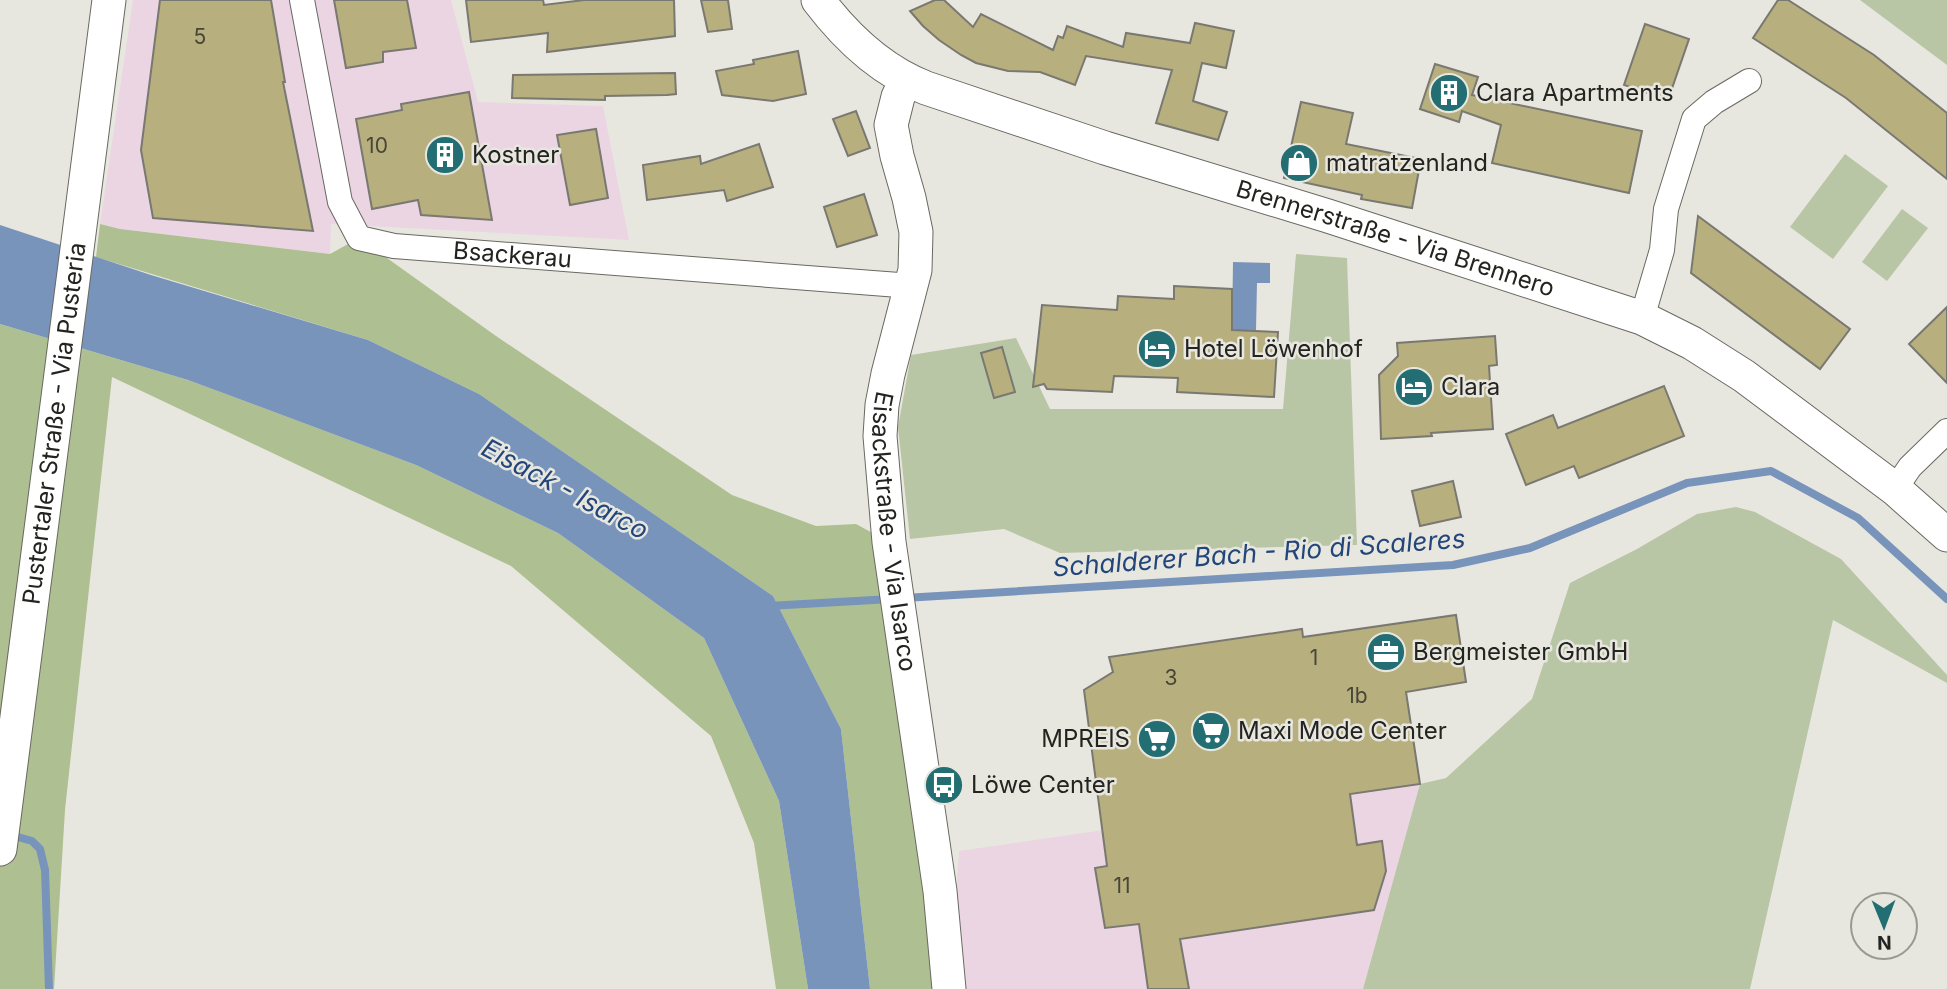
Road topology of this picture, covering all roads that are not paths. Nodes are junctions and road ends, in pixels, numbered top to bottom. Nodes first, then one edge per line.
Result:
1 (109, 0) edge
2 (302, 0) edge
3 (818, 0) edge
4 (906, 80) junction
5 (1749, 81) dead end
6 (912, 286) junction
7 (1642, 318) junction
8 (1947, 431) edge
9 (1895, 489) junction
10 (1947, 536) edge
11 (0, 849) edge
12 (949, 989) edge

1 - 11 main road, Pustertaler Straße - Via Pusteria
2 - 6 street, Bsackerau
3 - 4 main road, Brennerstraße - Via Brennero
4 - 6 main road, Eisackstraße - Via Isarco
4 - 7 main road, Brennerstraße - Via Brennero
5 - 7 street
6 - 12 main road, Eisackstraße - Via Isarco
7 - 9 main road, Brennerstraße - Via Brennero
8 - 9 street
9 - 10 main road, Brennerstraße - Via Brennero

